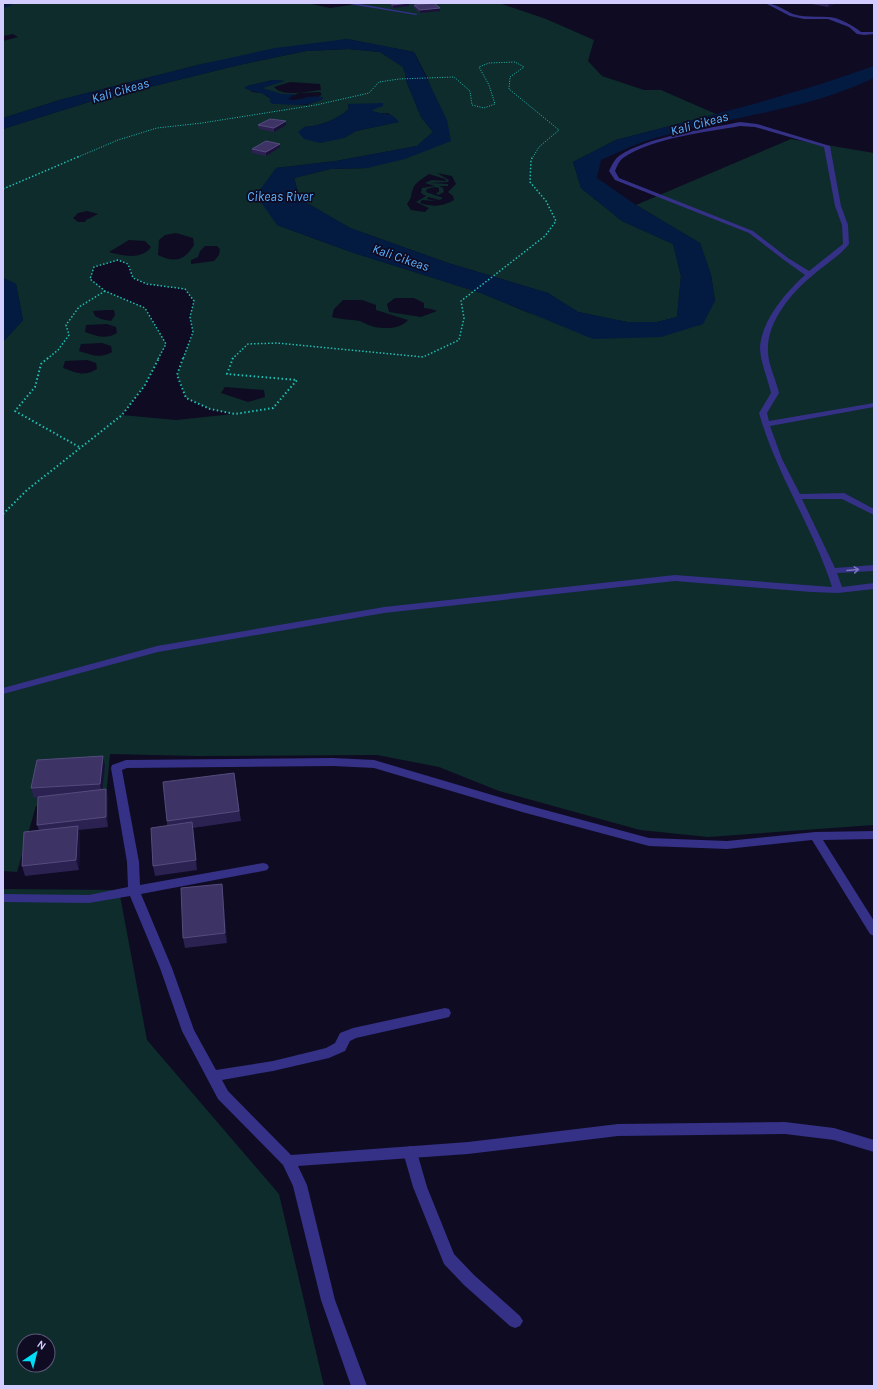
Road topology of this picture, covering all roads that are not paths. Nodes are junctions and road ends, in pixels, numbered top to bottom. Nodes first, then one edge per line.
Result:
1 (345, 3) edge
2 (767, 3) edge
3 (416, 14) edge
4 (874, 33) edge
5 (810, 274) junction
6 (874, 405) edge
7 (766, 424) junction
8 (798, 497) junction
9 (874, 512) edge
10 (874, 568) edge
11 (833, 571) junction
12 (874, 586) edge
13 (838, 590) junction
14 (3, 691) edge
15 (874, 835) edge
16 (815, 836) junction
17 (263, 867) dead end
18 (134, 891) junction
19 (3, 898) edge
20 (874, 931) edge
21 (444, 1013) dead end
22 (213, 1076) junction
23 (874, 1146) edge
24 (410, 1152) junction
25 (288, 1161) junction
26 (515, 1321) dead end
27 (359, 1386) edge

1 - 3 street
2 - 4 street
5 - 5 street
5 - 7 street
6 - 7 street
7 - 8 street
8 - 9 street
8 - 11 street
11 -> 10 street
11 - 13 street
12 - 13 street
13 - 14 street
15 - 16 street
16 - 18 street
16 - 20 street
17 - 18 street
18 - 19 street
18 - 22 street
21 - 22 street
22 - 25 street
23 - 24 street
24 - 25 street
24 - 26 street
25 - 27 street

